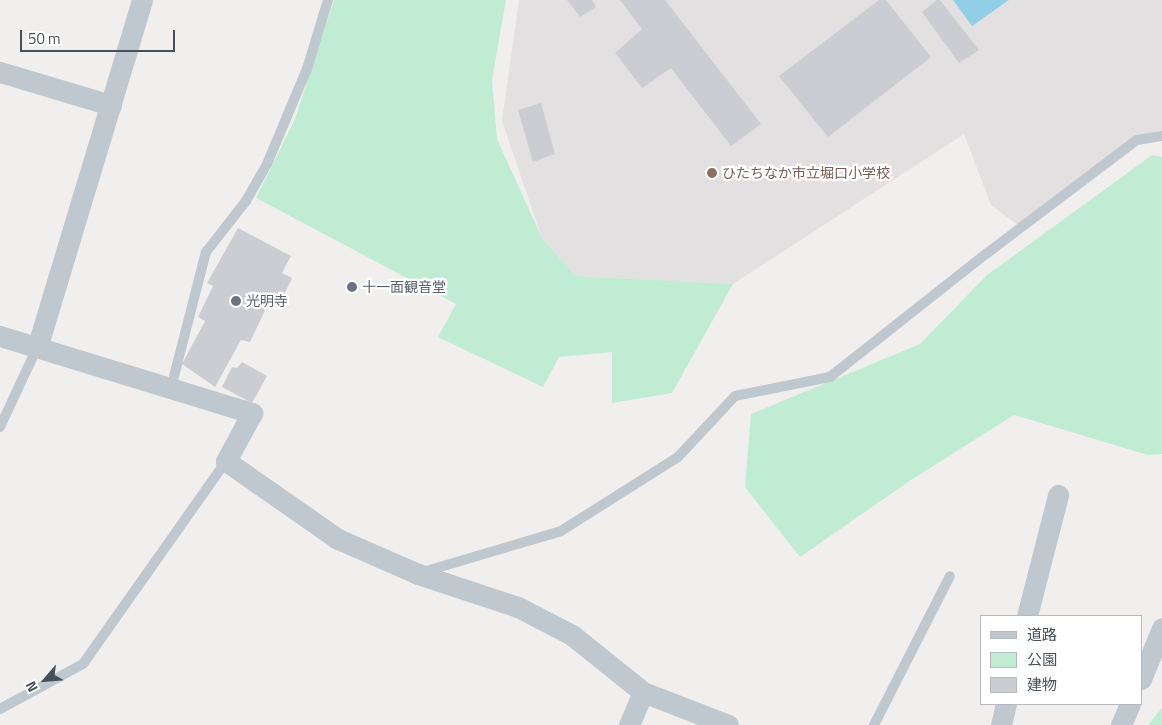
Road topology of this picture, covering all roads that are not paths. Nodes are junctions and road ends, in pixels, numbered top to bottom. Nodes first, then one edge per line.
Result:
1 (142, 0) edge
2 (328, 0) edge
3 (0, 72) edge
4 (111, 105) junction
5 (1162, 136) edge
6 (0, 336) edge
7 (37, 348) junction
8 (171, 388) junction
9 (0, 427) edge
10 (226, 461) junction
11 (1058, 495) dead end
12 (418, 574) junction
13 (950, 576) dead end
14 (1027, 615) edge
15 (1162, 628) edge
16 (1142, 677) edge
17 (643, 692) junction
18 (1006, 705) edge
19 (1130, 705) edge
20 (0, 709) edge
21 (630, 725) edge
22 (728, 725) edge
23 (874, 725) edge
24 (1001, 725) edge
25 (1121, 725) edge

1 - 4 street
2 - 8 lane
3 - 4 street
4 - 7 street
5 - 12 lane
6 - 7 street
7 - 8 street
7 - 9 lane
8 - 10 street
10 - 12 street
10 - 20 lane
11 - 14 street
12 - 17 street
13 - 23 lane
15 - 16 street
17 - 21 street
17 - 22 street
18 - 24 street
19 - 25 street

